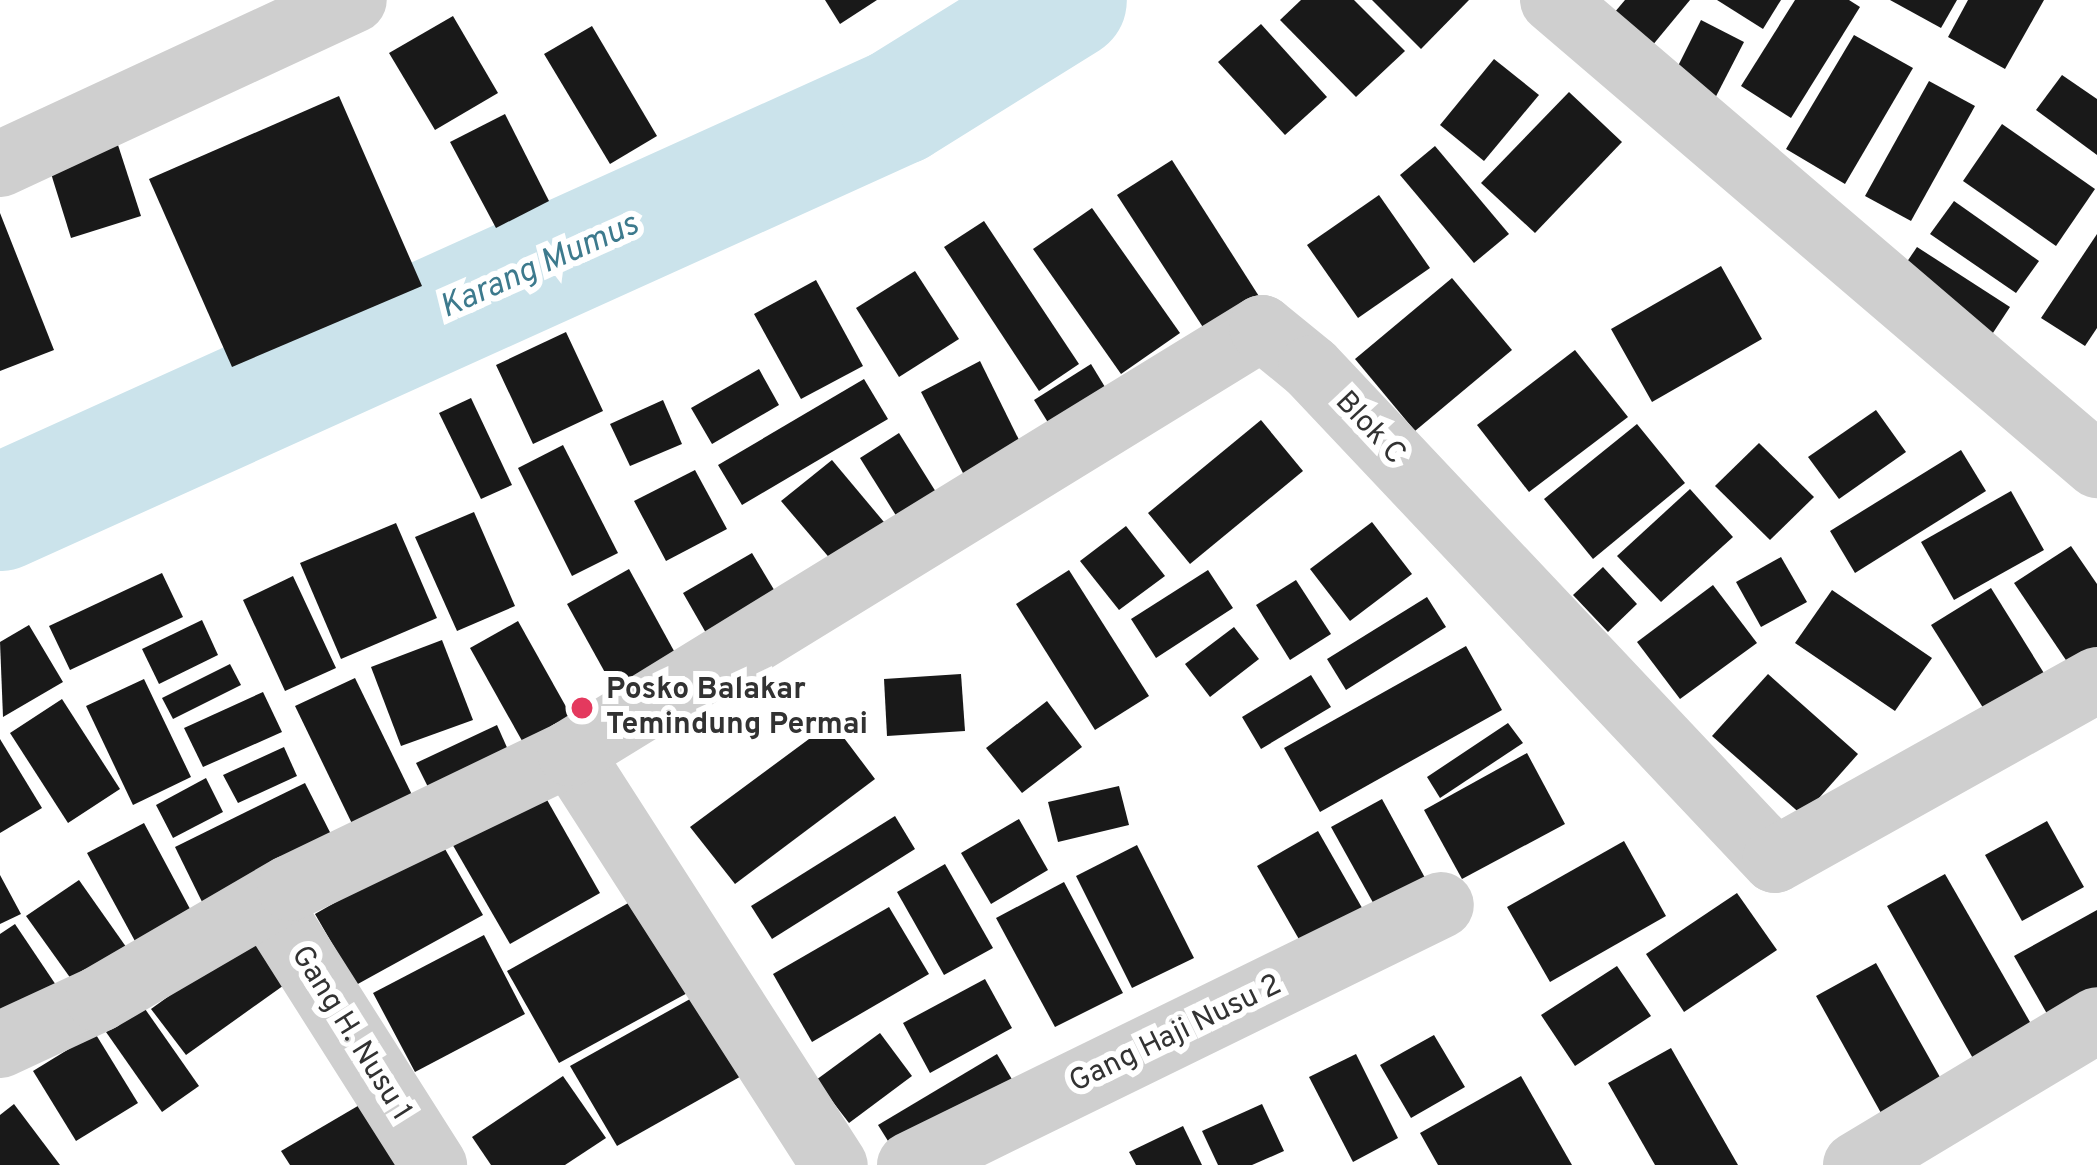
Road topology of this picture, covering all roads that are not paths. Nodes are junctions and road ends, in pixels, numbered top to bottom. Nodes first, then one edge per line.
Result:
1 (354, 0) edge
2 (1553, 0) edge
3 (0, 164) edge
4 (2097, 466) edge
5 (2097, 680) edge
6 (570, 753) junction
7 (267, 902) junction
8 (1441, 905) dead end
9 (2097, 1020) edge
10 (0, 1046) edge
11 (434, 1165) edge
12 (835, 1165) edge
13 (910, 1165) edge
14 (1856, 1165) edge

1 - 3 street
2 - 4 street
5 - 6 street, Blok C
6 - 7 street
6 - 12 street
7 - 10 street
7 - 11 street, Gang H. Nusu 1
8 - 13 street, Gang Haji Nusu 2
9 - 14 street

